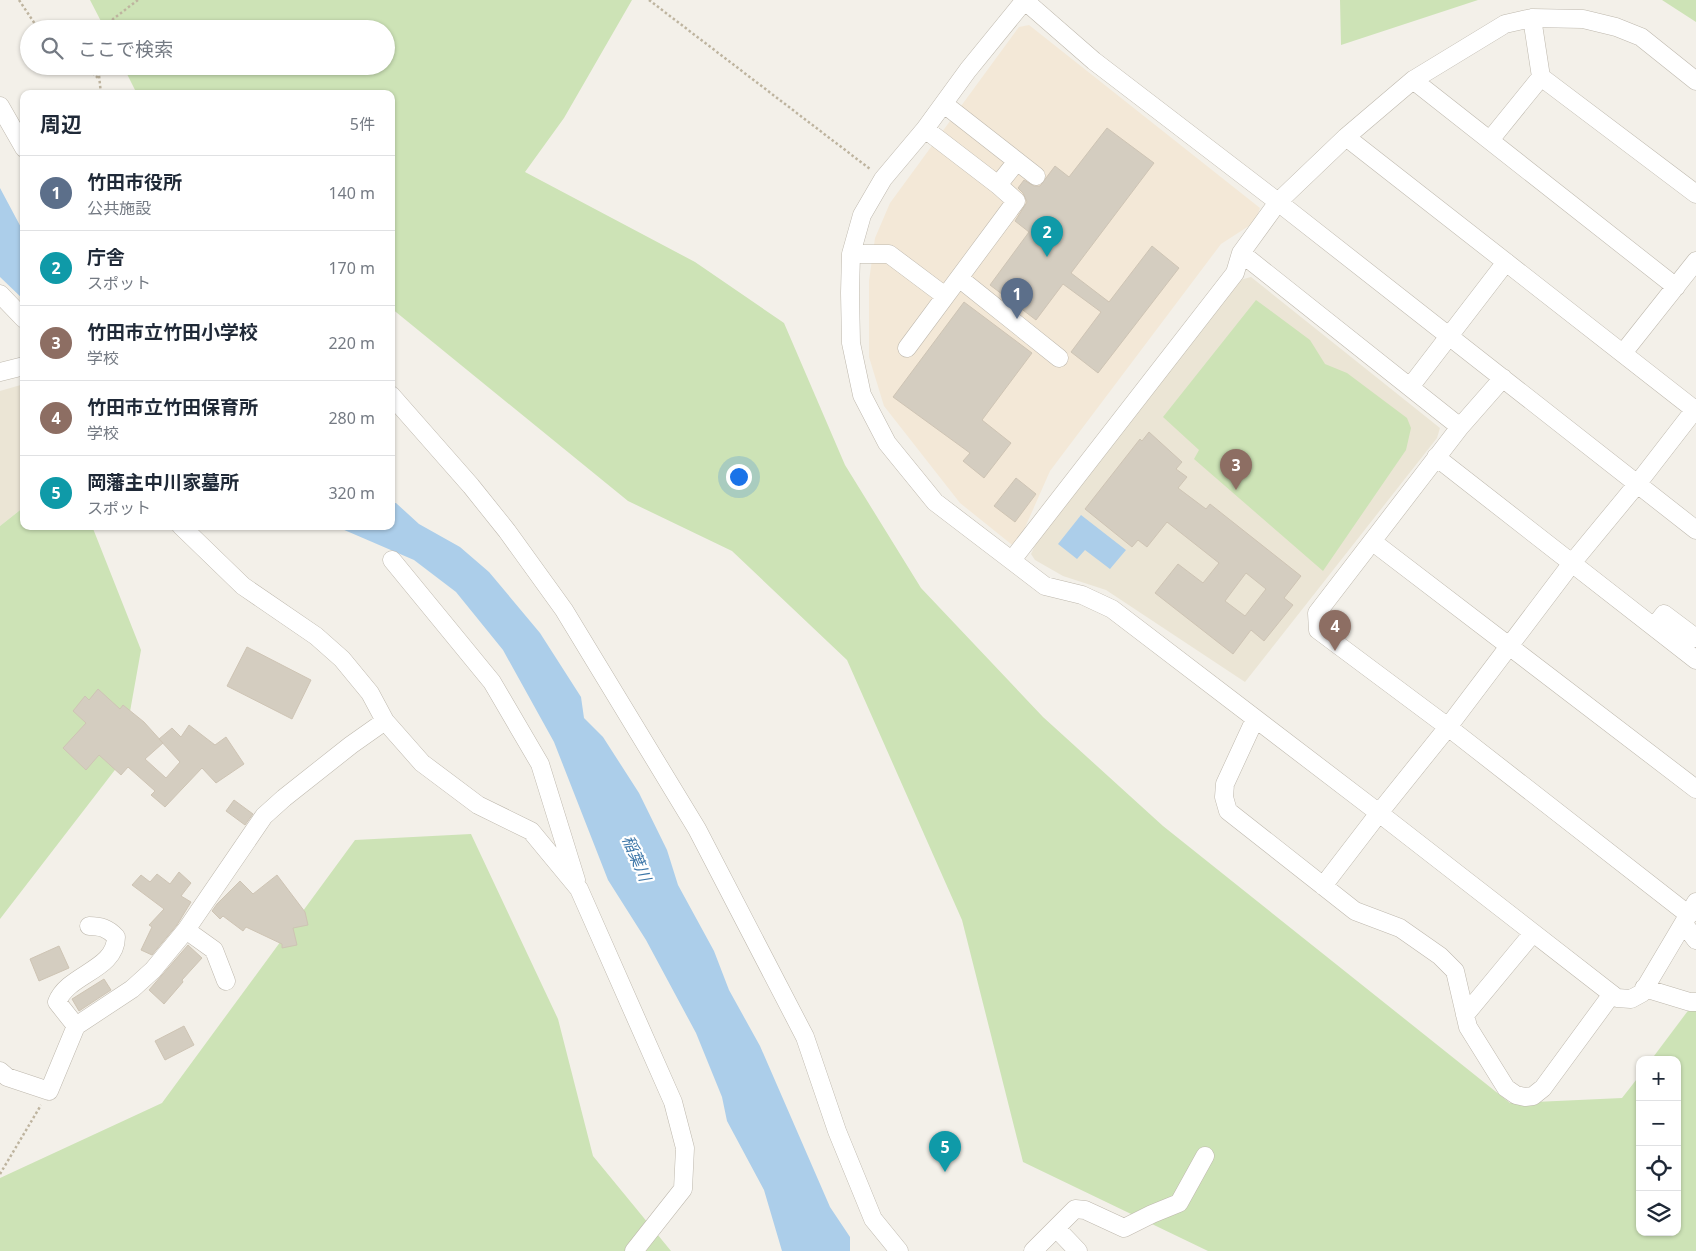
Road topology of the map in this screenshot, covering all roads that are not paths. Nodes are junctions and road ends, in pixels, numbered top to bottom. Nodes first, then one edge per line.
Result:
1 (1024, 0) edge
2 (1532, 18) junction
3 (1541, 76) junction
4 (1695, 79) edge
5 (1413, 80) junction
6 (944, 104) junction
7 (0, 106) edge
8 (925, 129) junction
9 (1346, 137) junction
10 (1490, 140) junction
11 (20, 141) edge
12 (1017, 161) junction
13 (1036, 176) dead end
14 (998, 185) junction
15 (1696, 194) edge
16 (1278, 202) junction
17 (1241, 253) junction
18 (851, 254) junction
19 (1696, 261) edge
20 (1506, 262) junction
21 (959, 278) junction
22 (1676, 287) junction
23 (0, 294) edge
24 (945, 296) junction
25 (20, 315) edge
26 (1449, 336) junction
27 (906, 348) dead end
28 (1623, 353) junction
29 (1058, 358) dead end
30 (20, 367) edge
31 (0, 372) edge
32 (1503, 378) junction
33 (1410, 387) junction
34 (395, 400) edge
35 (1695, 409) edge
36 (1460, 427) junction
37 (1436, 457) junction
38 (1638, 484) junction
39 (185, 530) edge
40 (1696, 530) edge
41 (1373, 542) junction
42 (392, 560) dead end
43 (1012, 560) junction
44 (1572, 563) junction
45 (1654, 627) junction
46 (1696, 638) edge
47 (1509, 646) junction
48 (1696, 660) edge
49 (1255, 719) junction
50 (385, 721) junction
51 (1448, 727) junction
52 (1696, 789) edge
53 (1379, 813) junction
54 (1323, 886) junction
55 (579, 889) junction
56 (1690, 914) edge
57 (89, 926) dead end
58 (186, 930) junction
59 (1533, 933) junction
60 (1696, 940) edge
61 (226, 982) dead end
62 (1644, 988) junction
63 (1612, 994) junction
64 (1696, 1002) edge
65 (1465, 1015) junction
66 (76, 1026) junction
67 (2, 1076) edge
68 (1205, 1156) dead end
69 (1056, 1228) junction
70 (634, 1251) edge
71 (899, 1251) edge
72 (1033, 1251) edge
73 (1078, 1251) edge

1 - 6 street
1 - 16 street
2 - 3 street
2 - 4 street
2 - 5 street
3 - 10 street
3 - 15 street
5 - 9 street
5 - 10 street
6 - 8 street
6 - 12 street
7 - 11 street
8 - 14 street
8 - 18 street
9 - 16 street
9 - 20 street
10 - 22 street
12 - 13 street
12 - 14 street
14 - 21 street
16 - 17 street
16 - 26 street
17 - 33 street
17 - 43 street
18 - 24 street
18 - 43 street
19 - 22 street
20 - 26 street
20 - 28 street
21 - 24 street
21 - 29 street
22 - 28 street
23 - 25 street
24 - 27 street
26 - 32 street
26 - 33 street
28 - 35 street
30 - 31 street
32 - 36 street
32 - 38 street
33 - 36 street
34 - 71 street
35 - 38 street
36 - 37 street
37 - 41 street
37 - 44 street
38 - 40 street
38 - 44 street
39 - 50 street
41 - 47 street
41 - 51 street
42 - 55 street
43 - 49 street
44 - 45 street
44 - 47 street
45 - 46 street
45 - 48 street
47 - 51 street
47 - 52 street
49 - 53 street
49 - 54 street
50 - 55 street
50 - 58 street
51 - 53 street
51 - 56 street
53 - 54 street
53 - 59 street
54 - 65 street
55 - 70 street
56 - 60 street
56 - 62 street
57 - 66 street
58 - 61 street
58 - 66 street
59 - 63 street
59 - 65 street
62 - 63 street
62 - 64 street
63 - 65 street
66 - 67 street
68 - 69 street
69 - 72 street
69 - 73 street

